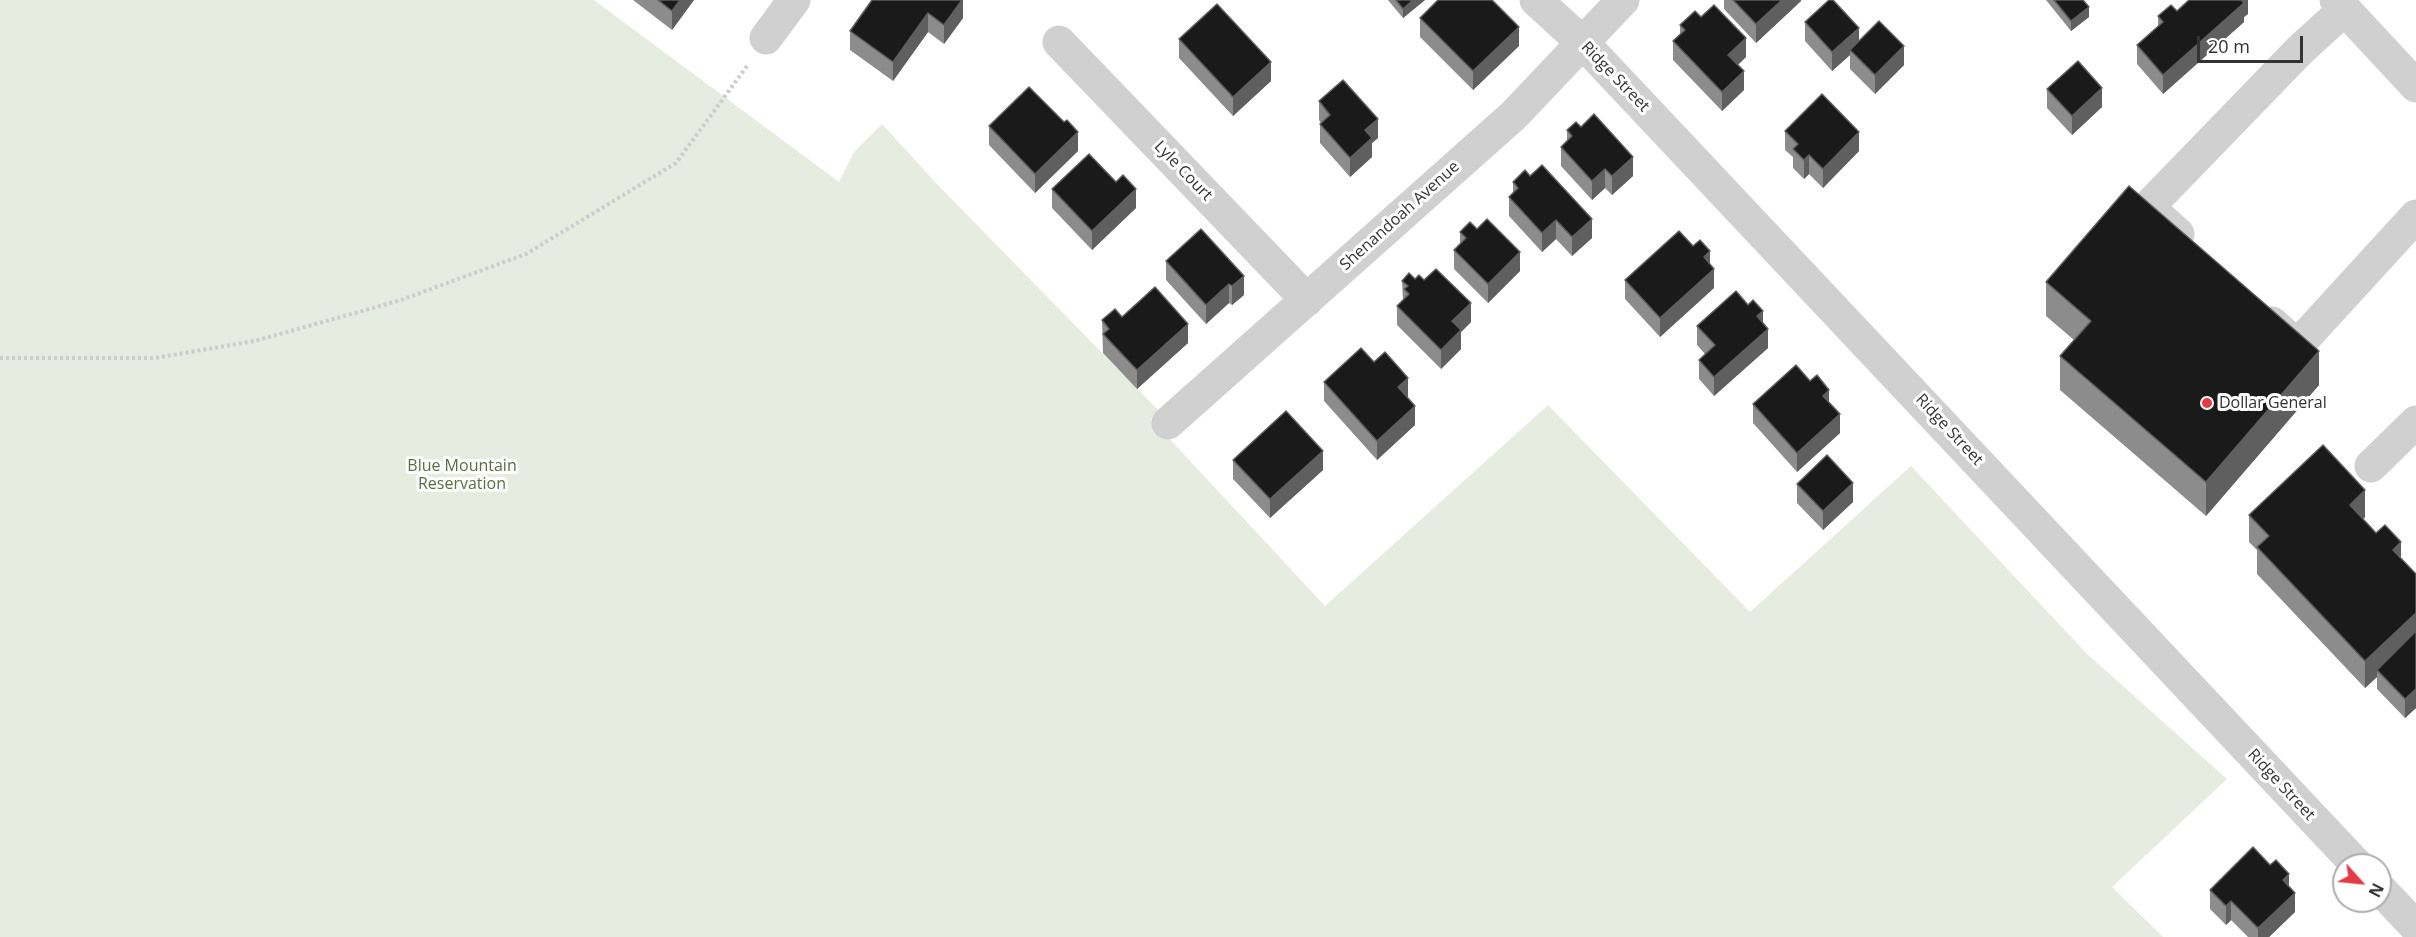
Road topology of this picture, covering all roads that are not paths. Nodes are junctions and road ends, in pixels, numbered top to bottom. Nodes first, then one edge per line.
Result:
1 (794, 0) edge
2 (1536, 0) edge
3 (1623, 0) edge
4 (2340, 5) edge
5 (766, 38) road end
6 (1059, 42) dead end
7 (1584, 44) junction
8 (2416, 86) edge
9 (2416, 216) edge
10 (2198, 253) edge
11 (2247, 299) edge
12 (1307, 300) junction
13 (2416, 422) edge
14 (1168, 423) dead end
15 (2371, 466) dead end
16 (2346, 853) edge
17 (2392, 902) edge
18 (2416, 927) edge

1 - 5 street
2 - 7 street, Ridge Street
3 - 7 street, Shenandoah Avenue
4 - 8 street
4 - 10 street
6 - 12 street, Lyle Court
7 - 12 street, Shenandoah Avenue
7 - 16 street, Ridge Street
9 - 11 street
12 - 14 street, Shenandoah Avenue
13 - 15 street
17 - 18 street

